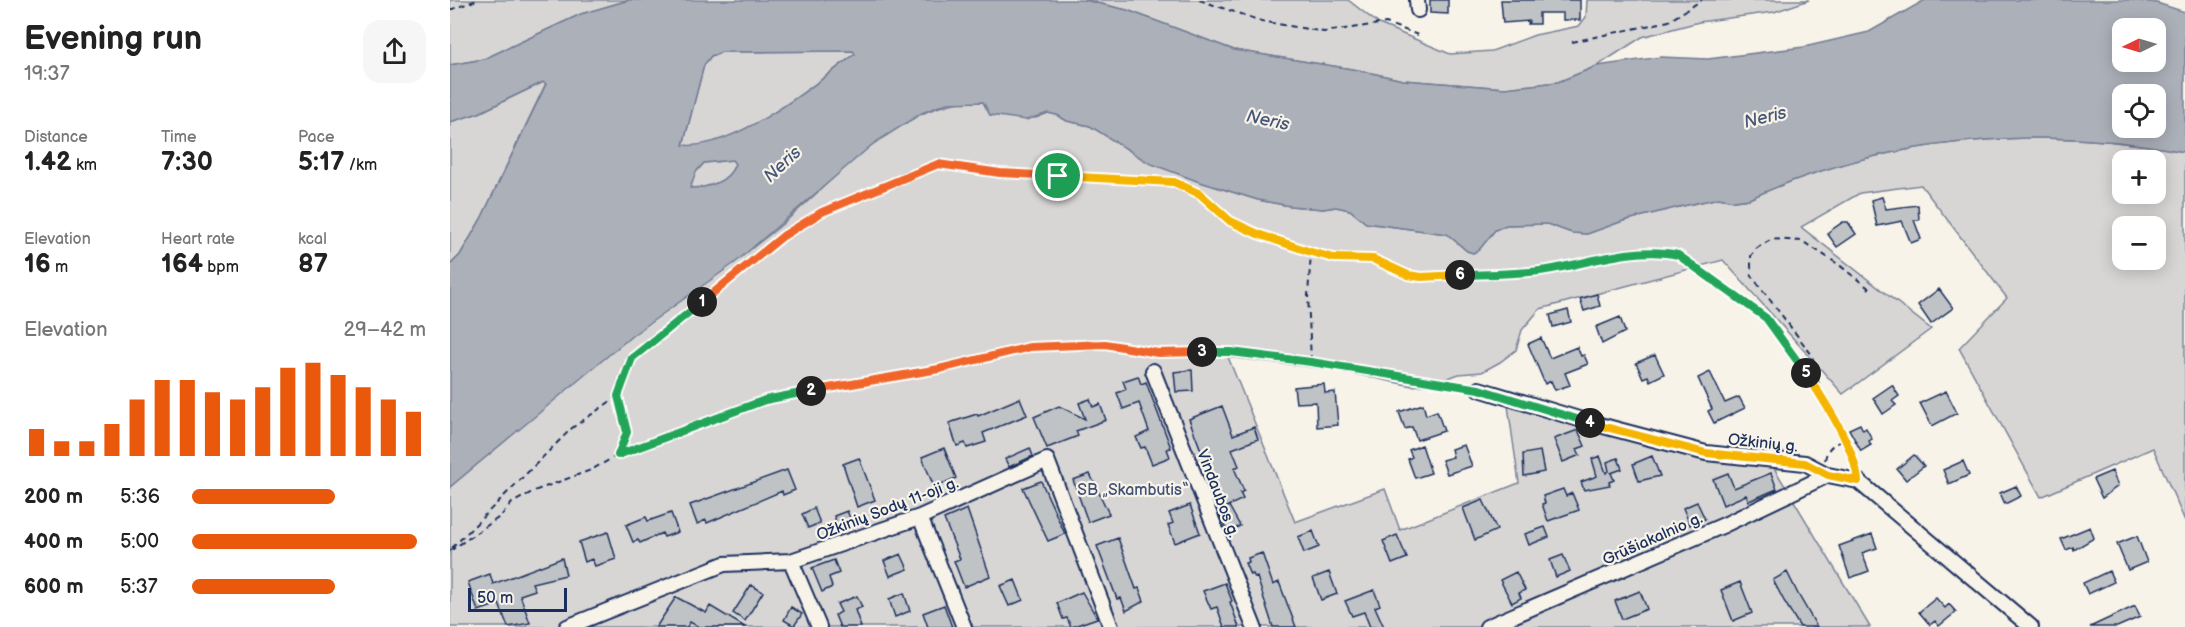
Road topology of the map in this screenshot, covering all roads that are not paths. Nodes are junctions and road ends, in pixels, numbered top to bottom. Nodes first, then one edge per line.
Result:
1 (1154, 372) dead end
2 (1479, 389) road end
3 (1828, 475) junction
4 (920, 517) junction
5 (791, 561) junction
6 (567, 627) edge
7 (819, 627) edge
8 (964, 627) edge
9 (1111, 627) edge
10 (1254, 627) edge
11 (1487, 627) edge
12 (2031, 627) edge

1 - 10 street, Vindaubos g.
2 - 3 street, Ožkinių g.
3 - 11 street, Grūšiakalnio g.
3 - 12 street, Ožkinių g.
4 - 5 street, Ožkinių Sodų 11-oji g.
4 - 8 street
4 - 9 street, Ožkinių Sodų 11-oji g.
5 - 6 street, Ožkinių Sodų 11-oji g.
5 - 7 street

